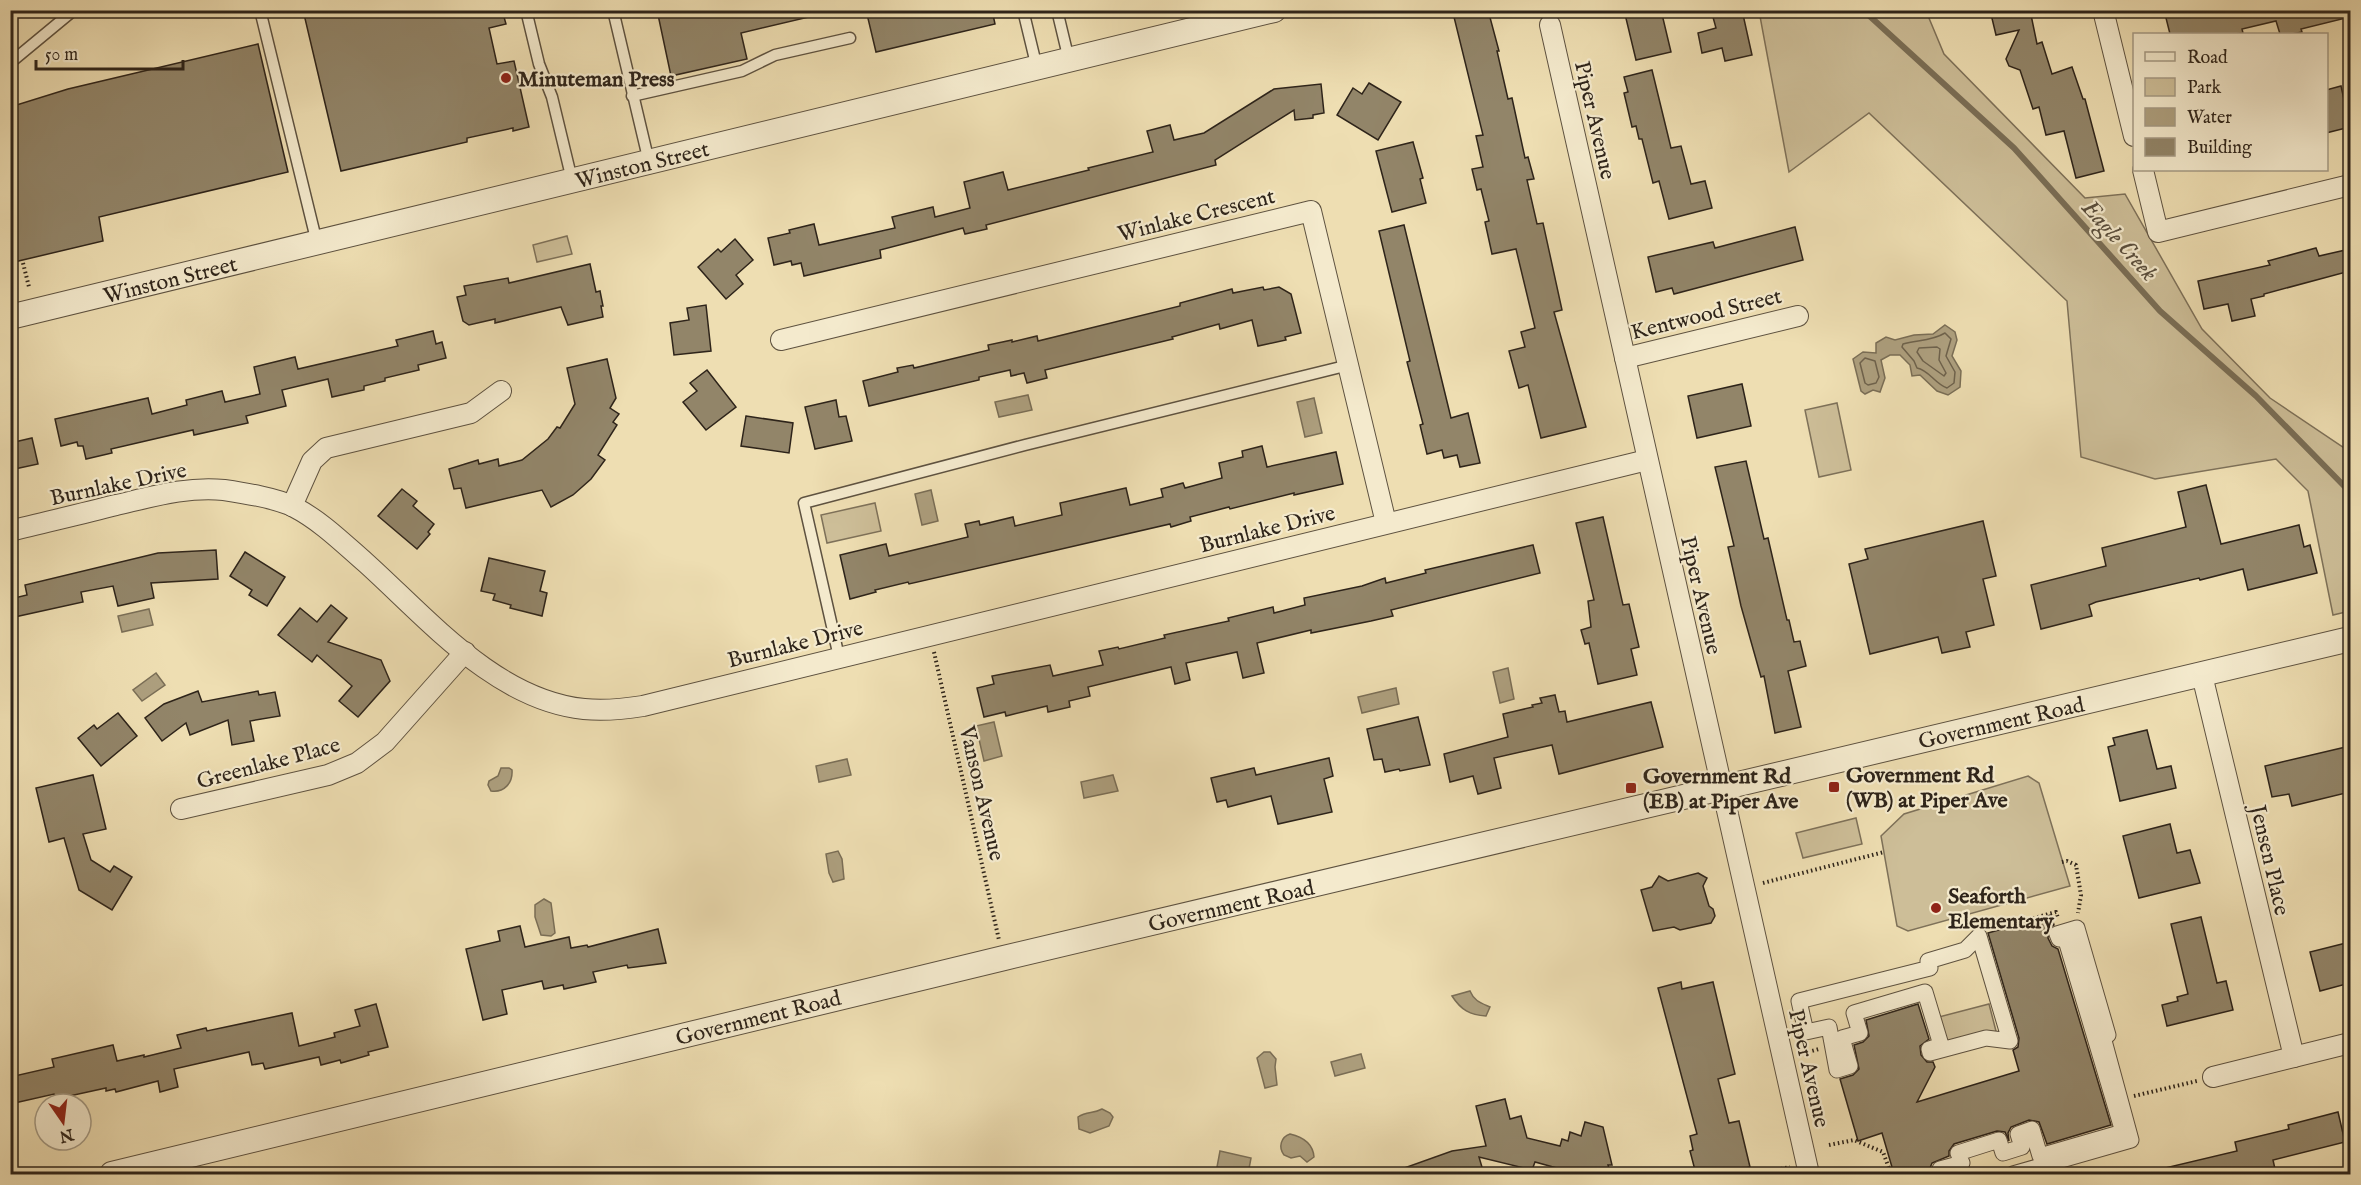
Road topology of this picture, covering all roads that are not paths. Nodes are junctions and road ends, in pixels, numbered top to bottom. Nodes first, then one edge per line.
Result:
1 (74, 10) edge
2 (260, 10) edge
3 (526, 10) edge
4 (613, 10) edge
5 (1023, 10) edge
6 (1058, 10) edge
7 (1274, 10) edge
8 (2103, 10) edge
9 (1250, 13) edge
10 (1550, 25) dead end
11 (850, 38) dead end
12 (1069, 60) junction
13 (10, 63) edge
14 (1037, 68) junction
15 (632, 96) junction
16 (2133, 132) edge
17 (649, 162) junction
18 (2143, 171) edge
19 (573, 181) junction
20 (2350, 184) edge
21 (317, 243) junction
22 (1798, 316) dead end
23 (10, 317) edge
24 (781, 340) dead end
25 (1625, 357) junction
26 (1349, 365) junction
27 (501, 391) dead end
28 (1647, 460) junction
29 (292, 506) junction
30 (1386, 523) junction
31 (10, 531) edge
32 (2350, 639) edge
33 (465, 652) junction
34 (840, 657) junction
35 (2202, 675) junction
36 (1722, 789) junction
37 (181, 810) dead end
38 (1977, 938) joint
39 (2350, 1043) edge
40 (2294, 1057) junction
41 (2212, 1077) road end
42 (112, 1174) edge
43 (1809, 1174) edge
44 (1942, 1174) edge
45 (2013, 1174) edge

1 - 13 lane
2 - 21 lane
3 - 19 lane
4 - 15 lane
5 - 14 lane
6 - 12 lane
7 - 9 street, Winston Street
8 - 16 street
9 - 12 street, Winston Street
10 - 25 street, Piper Avenue
11 - 15 lane
12 - 14 street, Winston Street
14 - 17 street, Winston Street
15 - 17 lane
17 - 19 street, Winston Street
18 - 20 street
19 - 21 street, Winston Street
21 - 23 street, Winston Street
22 - 25 street, Kentwood Street
24 - 26 street, Winlake Crescent
25 - 28 street, Piper Avenue
26 - 30 street, Winlake Crescent
26 - 34 lane
27 - 29 street
28 - 30 street, Burnlake Drive
28 - 36 street, Piper Avenue
29 - 31 street, Burnlake Drive
29 - 33 street, Burnlake Drive
30 - 34 street, Burnlake Drive
32 - 35 street, Government Road
33 - 34 street, Burnlake Drive
33 - 37 street, Greenlake Place
35 - 36 street, Government Road
35 - 40 street, Jensen Place
36 - 42 street, Government Road
36 - 43 street, Piper Avenue
38 - 38 street
39 - 40 street
40 - 41 street
44 - 45 street

